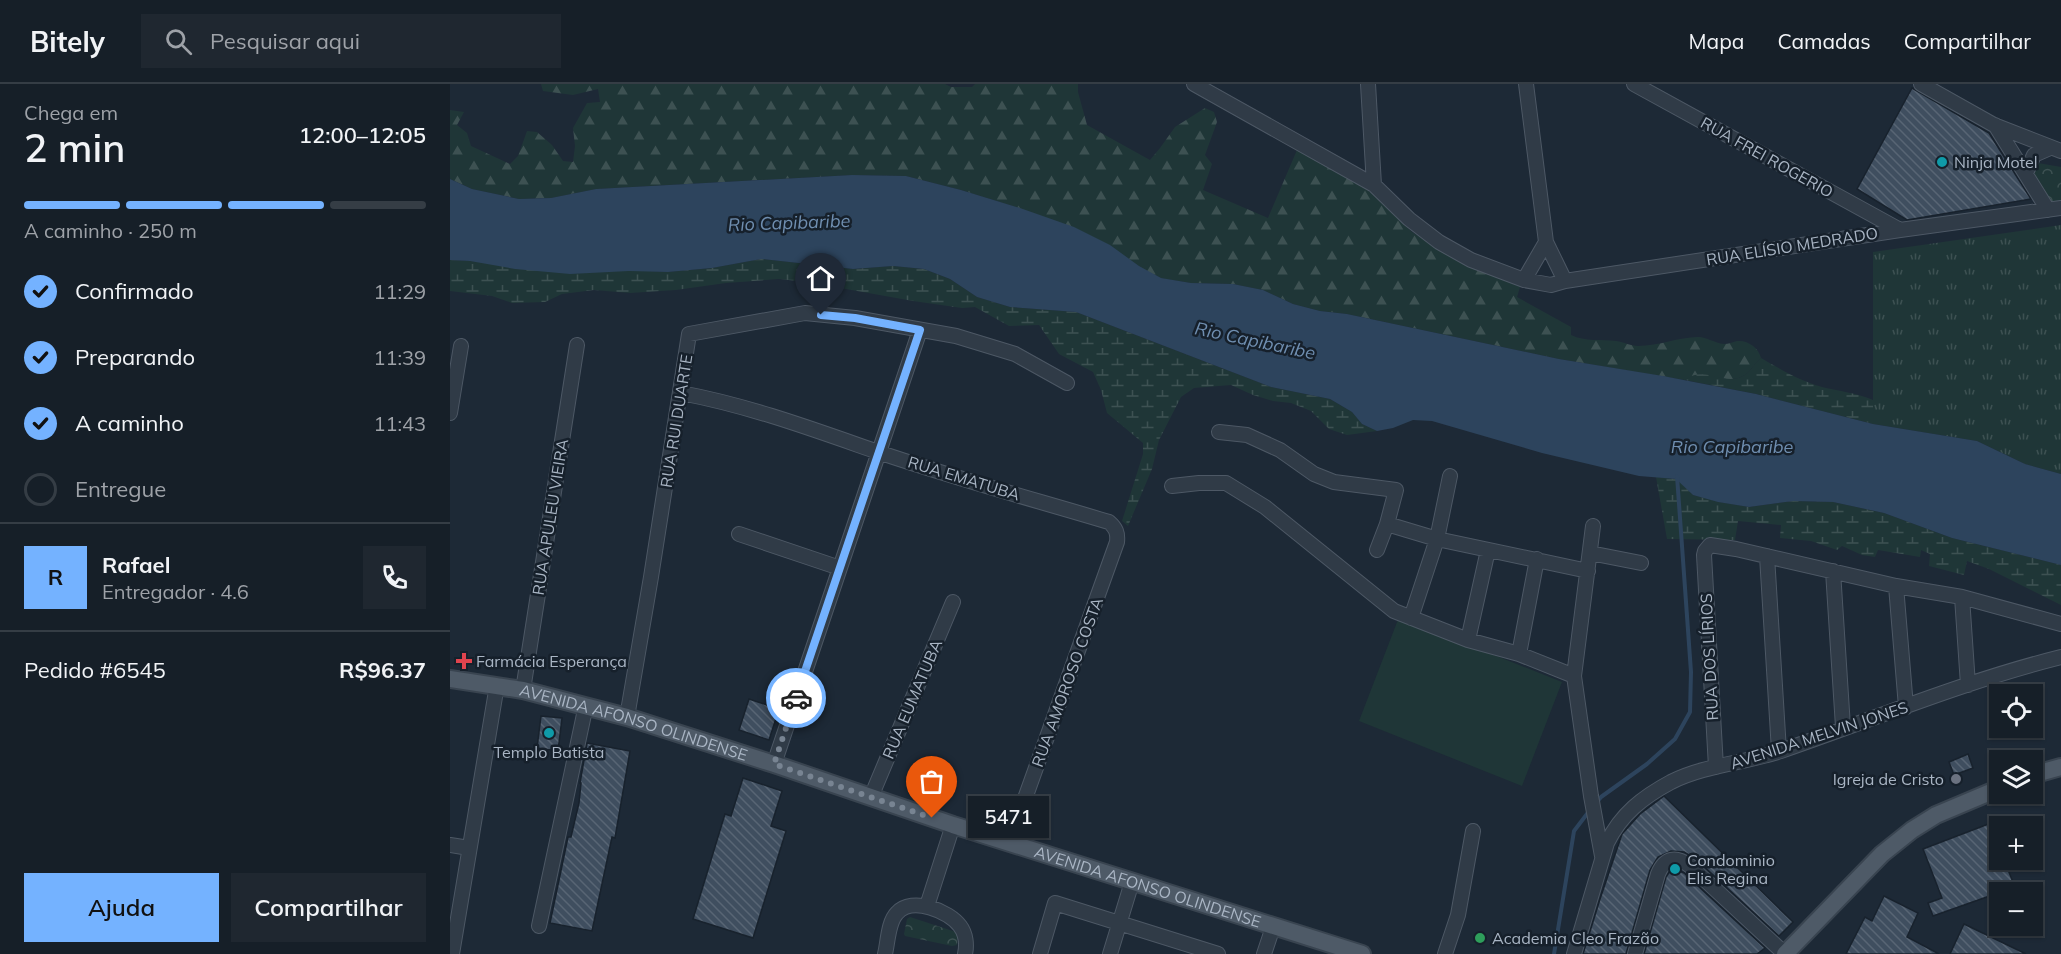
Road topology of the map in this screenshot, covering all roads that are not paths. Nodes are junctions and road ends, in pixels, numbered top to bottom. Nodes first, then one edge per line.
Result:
1 (1368, 84) edge
2 (1526, 84) edge
3 (1634, 84) edge
4 (1921, 84) edge
5 (1197, 85) edge
6 (1994, 124) junction
7 (2055, 149) edge
8 (2026, 173) junction
9 (1374, 185) junction
10 (2054, 209) edge
11 (1900, 230) junction
12 (1546, 242) junction
13 (1524, 280) junction
14 (1565, 281) junction
15 (920, 330) junction
16 (577, 345) dead end
17 (461, 346) dead end
18 (1067, 383) dead end
19 (681, 393) junction
20 (450, 413) edge
21 (1219, 432) dead end
22 (878, 452) junction
23 (1450, 476) dead end
24 (1172, 486) dead end
25 (1109, 522) joint
26 (1388, 524) junction
27 (1593, 526) dead end
28 (739, 534) dead end
29 (1437, 539) junction
30 (1377, 550) dead end
31 (1488, 550) junction
32 (1590, 553) junction
33 (1767, 556) junction
34 (1537, 559) junction
35 (1641, 563) dead end
36 (840, 568) junction
37 (1588, 571) junction
38 (1833, 571) junction
39 (1896, 586) junction
40 (1962, 597) junction
41 (953, 602) dead end
42 (1411, 618) junction
43 (2061, 624) edge
44 (1468, 640) junction
45 (1519, 654) junction
46 (2061, 657) edge
47 (1574, 676) junction
48 (450, 679) edge
49 (1968, 685) junction
50 (497, 686) junction
51 (522, 690) junction
52 (586, 705) junction
53 (1906, 707) junction
54 (627, 717) junction
55 (1842, 727) junction
56 (1779, 751) junction
57 (774, 764) junction
58 (1716, 767) junction
59 (2061, 767) edge
60 (2043, 772) edge
61 (1989, 793) edge
62 (870, 797) junction
63 (953, 825) junction
64 (1473, 831) dead end
65 (1009, 843) junction
66 (450, 845) edge
67 (469, 848) junction
68 (1602, 857) junction
69 (1132, 882) junction
70 (927, 906) junction
71 (1119, 923) junction
72 (539, 926) dead end
73 (1274, 927) junction
74 (1808, 929) junction
75 (452, 954) edge
76 (885, 954) edge
77 (965, 954) edge
78 (1040, 954) edge
79 (1110, 954) edge
80 (1218, 954) edge
81 (1264, 954) edge
82 (1362, 954) edge
83 (1445, 954) edge
84 (1574, 954) edge
85 (1635, 954) edge
86 (1785, 954) edge
87 (1804, 954) edge

1 - 9 street
2 - 12 street
3 - 11 street, RUA FREI ROGERIO
4 - 6 street
5 - 9 street, RUA ELÍSIO MEDRADO
6 - 7 street
6 - 8 street
7 - 8 street
8 - 10 street
9 - 13 street, RUA ELÍSIO MEDRADO
10 - 11 street, RUA ELÍSIO MEDRADO
11 - 14 street, RUA ELÍSIO MEDRADO
12 - 13 street
12 - 14 street
13 - 14 street, RUA ELÍSIO MEDRADO
15 - 18 street, RUA RUI DUARTE
15 - 19 street, RUA RUI DUARTE
15 - 22 street
16 - 51 street, RUA APULEU VIEIRA
17 - 20 street
19 - 22 street, RUA EMATUBA
19 - 54 street, RUA RUI DUARTE
21 - 26 street
22 - 25 street, RUA EMATUBA
22 - 36 street
23 - 29 street
24 - 42 street
25 - 65 street, RUA AMOROSO COSTA
26 - 29 street
26 - 30 street
27 - 32 street
28 - 36 street
29 - 31 street
29 - 42 street
31 - 34 street
31 - 44 street
32 - 35 street
32 - 37 street
33 - 38 street
33 - 56 street
33 - 58 street, RUA DOS LÍRIOS
34 - 37 street
34 - 45 street
36 - 57 street
37 - 47 street
38 - 39 street
38 - 55 street
39 - 40 street
39 - 53 street
40 - 43 street
40 - 49 street
41 - 62 street, RUA EUMATUBA
42 - 44 street
44 - 45 street
45 - 47 street
46 - 49 street, AVENIDA MELVIN JONES
47 - 68 street
48 - 50 main road, AVENIDA AFONSO OLINDENSE
49 - 53 street, AVENIDA MELVIN JONES
50 - 51 main road, AVENIDA AFONSO OLINDENSE
50 - 67 street
51 - 52 main road, AVENIDA AFONSO OLINDENSE
52 - 54 main road, AVENIDA AFONSO OLINDENSE
52 - 72 street
53 - 55 street, AVENIDA MELVIN JONES
54 - 57 main road, AVENIDA AFONSO OLINDENSE
55 - 56 street, AVENIDA MELVIN JONES
56 - 58 street, AVENIDA MELVIN JONES
57 - 62 main road, AVENIDA AFONSO OLINDENSE
58 - 68 street, AVENIDA MELVIN JONES
59 - 60 main road
61 - 74 main road
62 - 63 main road, AVENIDA AFONSO OLINDENSE
63 - 65 main road, AVENIDA AFONSO OLINDENSE
63 - 70 street
64 - 83 street
65 - 69 main road, AVENIDA AFONSO OLINDENSE
66 - 67 street
67 - 75 street
68 - 84 street, AVENIDA MELVIN JONES
69 - 71 street
69 - 73 main road, AVENIDA AFONSO OLINDENSE
70 - 76 street
70 - 77 street
71 - 78 street
71 - 79 street
71 - 80 street
73 - 81 street
73 - 82 main road, AVENIDA AFONSO OLINDENSE
74 - 86 main road
74 - 87 main road
85 - 86 street

